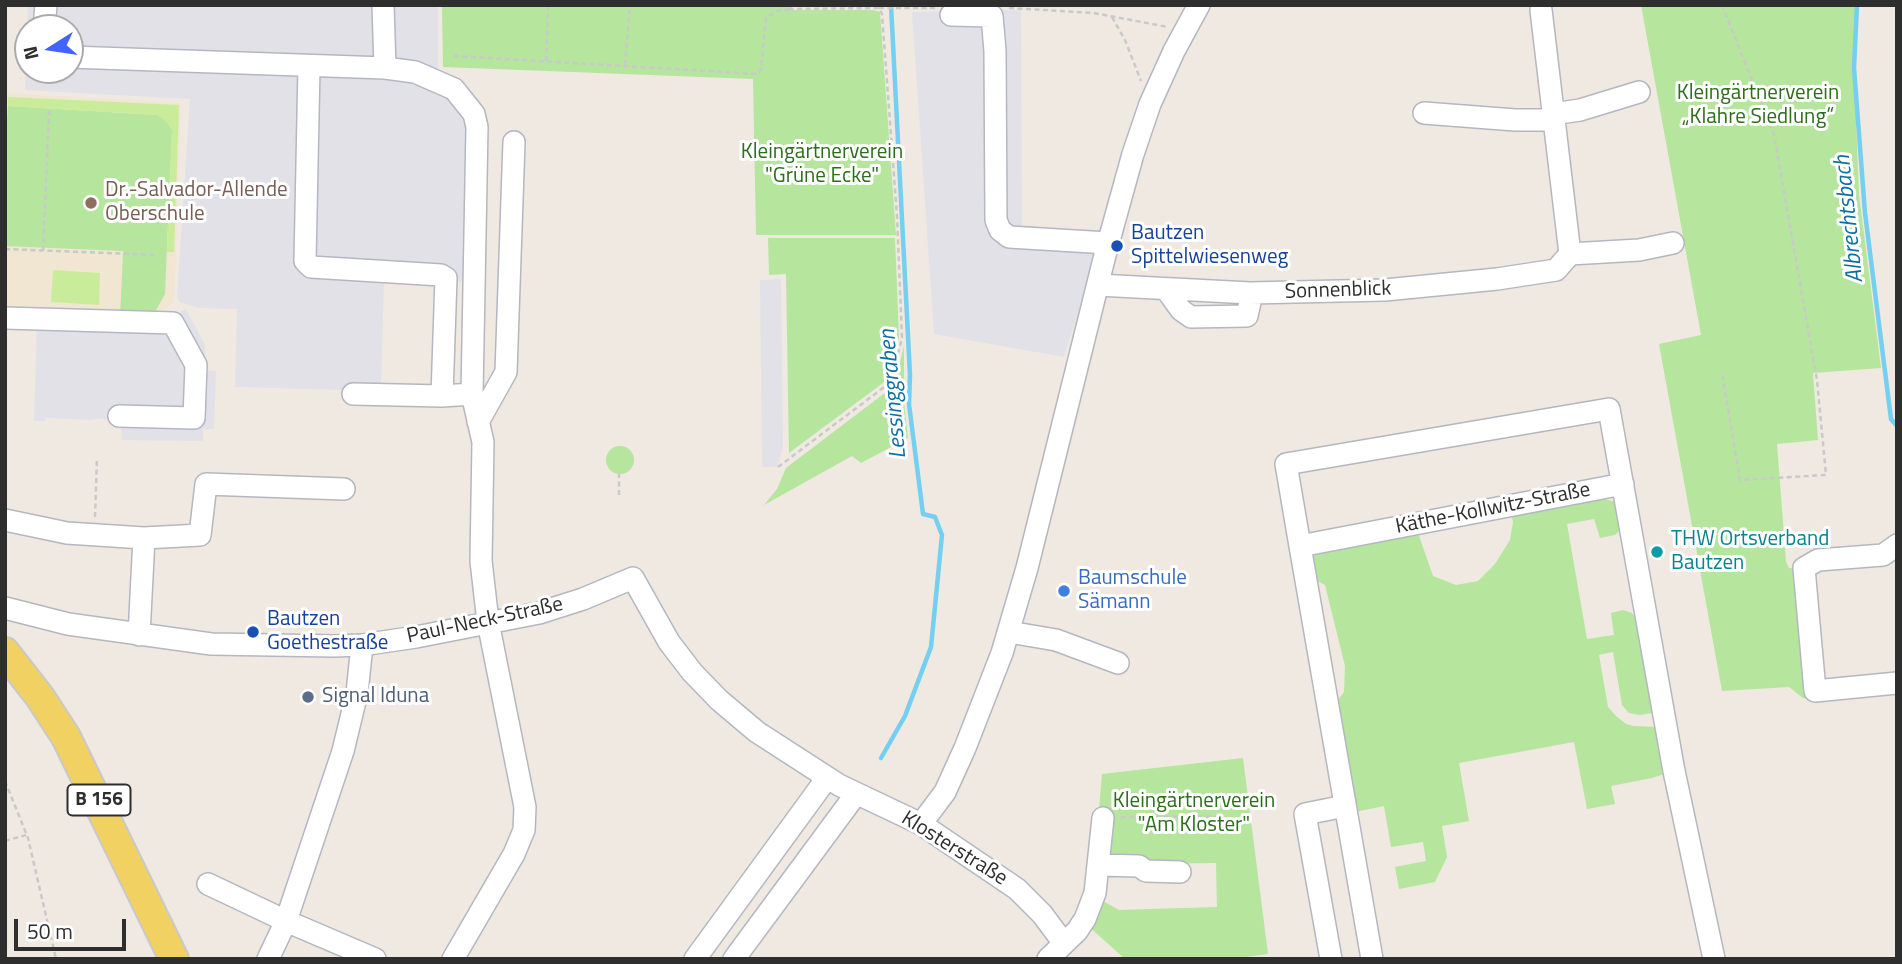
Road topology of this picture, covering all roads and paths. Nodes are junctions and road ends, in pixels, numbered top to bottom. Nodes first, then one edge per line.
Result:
1 (383, 5) edge
2 (548, 5) edge
3 (630, 5) edge
4 (1199, 5) edge
5 (1722, 5) edge
6 (790, 7) edge
7 (834, 7) edge
8 (879, 8) junction
9 (999, 8) dead end
10 (1051, 8) edge
11 (1541, 10) dead end
12 (944, 12) joint
13 (1111, 16) junction
14 (1185, 30) junction
15 (454, 56) dead end
16 (84, 58) edge
17 (546, 61) junction
18 (625, 65) junction
19 (309, 67) junction
20 (385, 68) junction
21 (1639, 92) dead end
22 (1155, 95) junction
23 (49, 111) dead end
24 (1424, 113) dead end
25 (1553, 117) junction
26 (514, 142) dead end
27 (1108, 243) junction
28 (1673, 243) dead end
29 (5, 250) edge
30 (43, 251) junction
31 (1570, 254) junction
32 (158, 256) dead end
33 (1098, 285) junction
34 (5, 318) edge
35 (1722, 373) dead end
36 (354, 394) dead end
37 (472, 394) junction
38 (442, 396) junction
39 (119, 416) dead end
40 (478, 422) junction
41 (97, 458) dead end
42 (778, 467) dead end
43 (619, 474) dead end
44 (1623, 484) junction
45 (344, 489) dead end
46 (619, 495) dead end
47 (5, 520) edge
48 (95, 535) junction
49 (144, 538) junction
50 (1897, 544) edge
51 (1300, 546) junction
52 (633, 578) joint
53 (5, 608) edge
54 (488, 622) junction
55 (1009, 632) junction
56 (139, 635) junction
57 (362, 645) junction
58 (5, 652) edge
59 (1118, 663) dead end
60 (1897, 683) edge
61 (827, 778) junction
62 (5, 781) edge
63 (856, 794) junction
64 (1346, 806) junction
65 (1222, 816) dead end
66 (1103, 818) joint
67 (921, 824) junction
68 (26, 835) junction
69 (5, 841) edge
70 (1098, 865) junction
71 (1180, 872) dead end
72 (208, 884) dead end
73 (286, 921) junction
74 (1063, 942) junction
75 (56, 959) edge
76 (174, 959) edge
77 (268, 959) edge
78 (375, 959) edge
79 (453, 959) edge
80 (695, 959) edge
81 (734, 959) edge
82 (1048, 959) edge
83 (1331, 959) edge
84 (1372, 959) edge
85 (1714, 959) edge

1 - 20 street
2 - 17 path
3 - 18 path
4 - 14 street
5 - 35 path
6 - 7 path
6 - 18 path
7 - 8 path
8 - 12 path
8 - 42 path
9 - 10 path
10 - 13 path
11 - 25 street
12 - 27 street
13 - 14 path
13 - 22 path
14 - 22 street
15 - 17 path
16 - 19 street
17 - 18 path
19 - 20 street
19 - 38 street
20 - 37 street
21 - 25 street
22 - 27 street
23 - 30 path
24 - 25 street
25 - 31 street
26 - 40 street
27 - 33 street
28 - 31 street, Sonnenblick
29 - 30 path
30 - 32 path
31 - 33 street, Sonnenblick
33 - 55 street
34 - 39 street
36 - 38 street
37 - 38 street
37 - 40 street
40 - 54 street
41 - 48 path
43 - 46 path
44 - 51 street, Käthe-Kollwitz-Straße
44 - 51 street
44 - 85 street
45 - 49 street
47 - 48 street
48 - 49 street
49 - 56 street
50 - 60 street
51 - 64 street
52 - 54 street, Paul-Neck-Straße
52 - 61 street, Klosterstraße
53 - 56 street, Paul-Neck-Straße
54 - 57 street, Paul-Neck-Straße
54 - 79 street
55 - 59 street
55 - 67 street
56 - 57 street, Paul-Neck-Straße
57 - 73 street
58 - 76 main road, B 156
61 - 63 street, Klosterstraße
61 - 80 street
62 - 68 path
63 - 67 street, Klosterstraße
63 - 81 street
64 - 83 street
64 - 84 street
65 - 66 path
66 - 70 street
67 - 74 street, Klosterstraße
68 - 69 path
68 - 75 path
70 - 71 street
70 - 74 street
72 - 73 street
73 - 77 street
73 - 78 street
74 - 82 street

